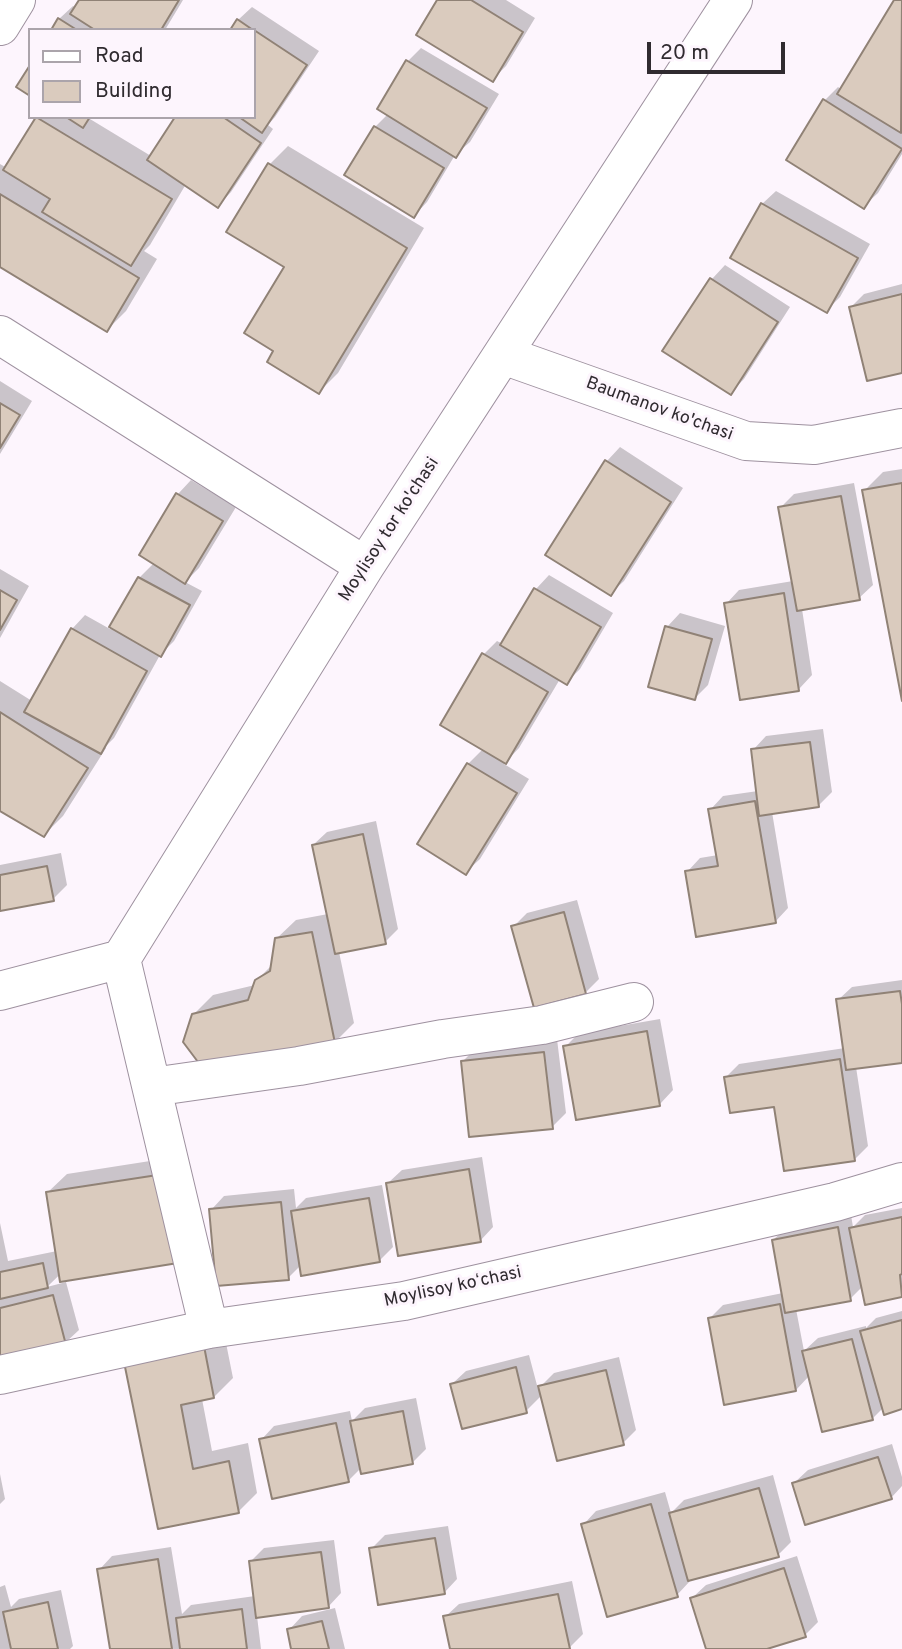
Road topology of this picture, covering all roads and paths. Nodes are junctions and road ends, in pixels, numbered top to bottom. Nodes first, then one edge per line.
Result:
1 (16, 0) edge
2 (733, 0) edge
3 (0, 26) edge
4 (0, 335) edge
5 (503, 355) junction
6 (902, 428) edge
7 (366, 566) junction
8 (121, 959) junction
9 (0, 992) edge
10 (634, 1002) dead end
11 (152, 1087) junction
12 (902, 1182) edge
13 (209, 1329) junction
14 (0, 1375) edge

1 - 3 street
2 - 5 street, Moylisoy tor ko'chasi
4 - 7 street
5 - 6 street, Baumanov ko'chasi
5 - 7 street, Moylisoy tor ko'chasi
7 - 8 street, Moylisoy tor ko'chasi
8 - 9 street
8 - 11 street
10 - 11 street
11 - 13 street
12 - 13 street, Moylisoy koʻchasi
13 - 14 street, Moylisoy koʻchasi

